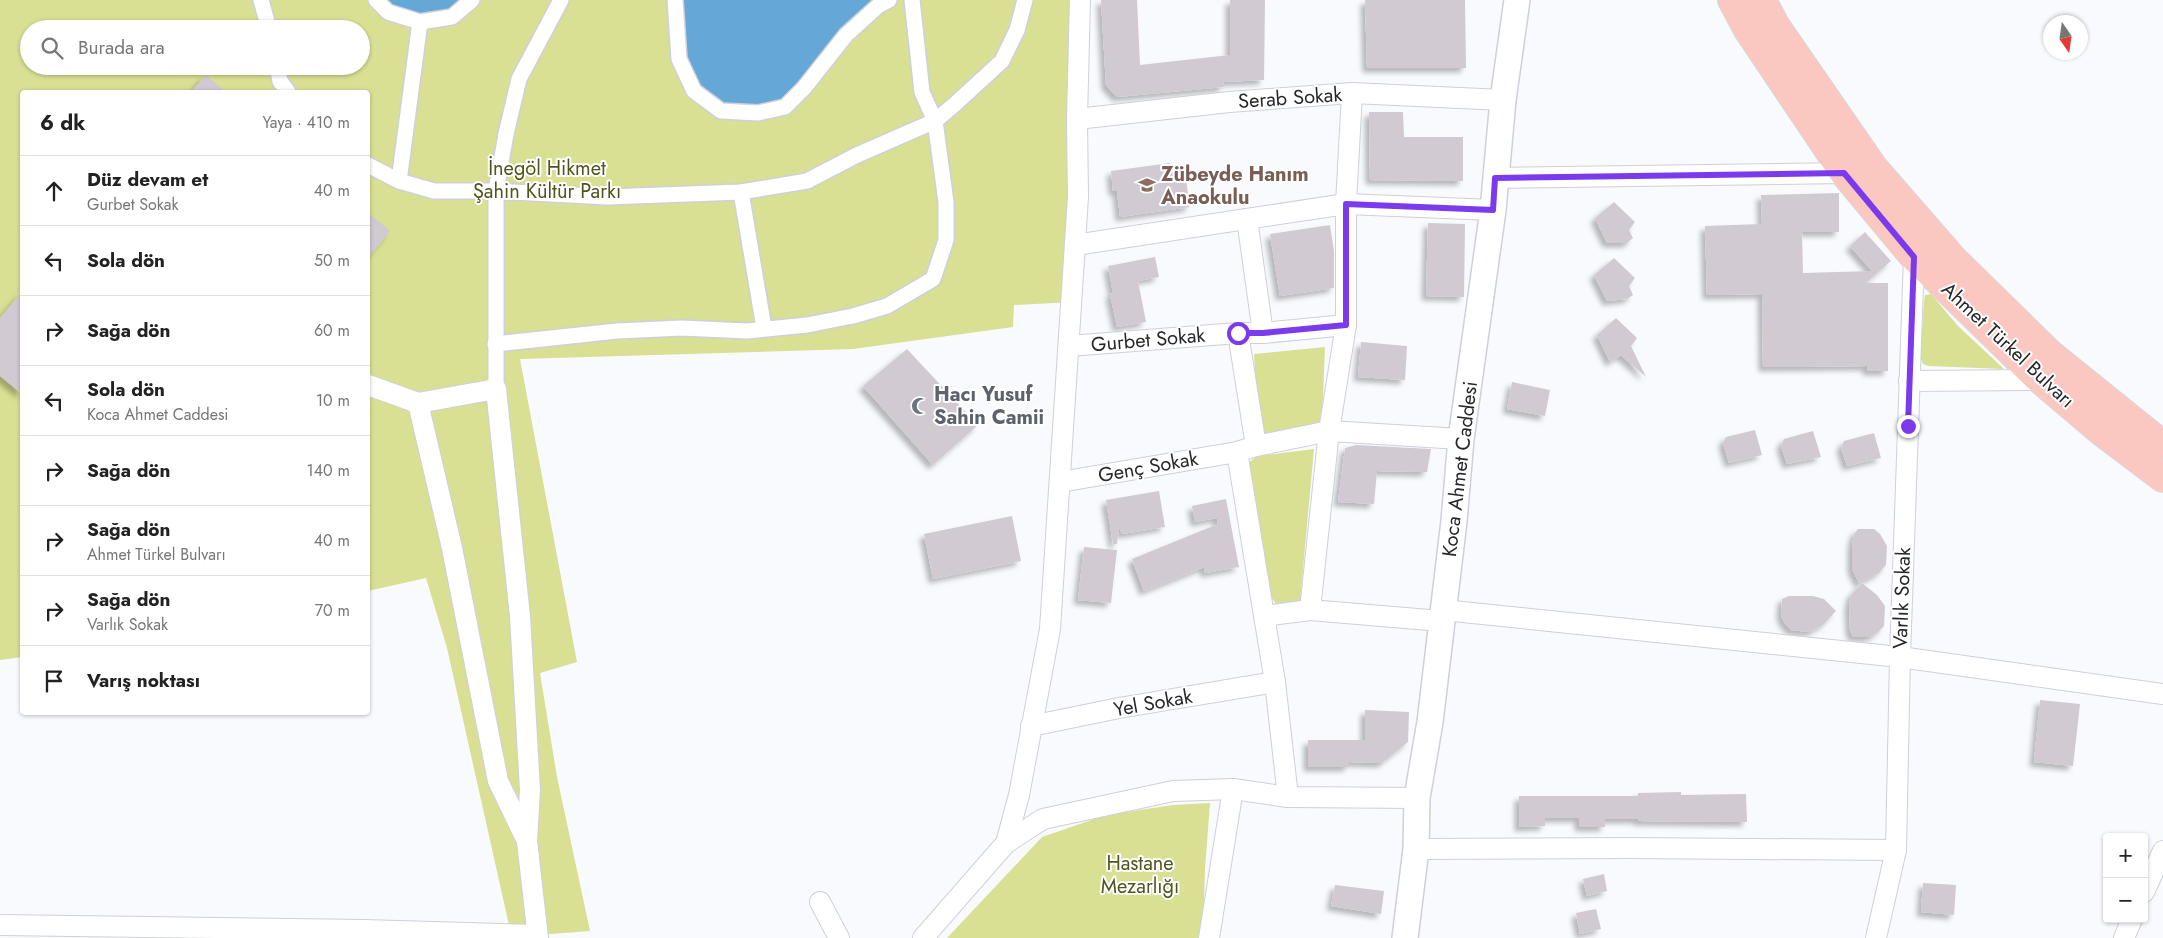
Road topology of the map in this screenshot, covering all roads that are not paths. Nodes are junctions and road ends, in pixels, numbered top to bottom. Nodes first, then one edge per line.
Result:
1 (261, 0) edge
2 (376, 0) edge
3 (472, 0) edge
4 (561, 0) edge
5 (675, 0) edge
6 (889, 0) edge
7 (912, 0) edge
8 (1025, 0) edge
9 (1080, 0) edge
10 (1517, 0) edge
11 (1732, 0) edge
12 (1762, 0) edge
13 (266, 20) edge
14 (420, 22) junction
15 (279, 75) edge
16 (287, 90) edge
17 (1352, 93) junction
18 (1503, 100) junction
19 (1077, 119) junction
20 (935, 121) junction
21 (370, 166) edge
22 (1844, 173) junction
23 (1495, 178) junction
24 (399, 181) junction
25 (496, 191) junction
26 (741, 192) junction
27 (1346, 204) junction
28 (1493, 210) junction
29 (1247, 219) junction
30 (1075, 245) junction
31 (1914, 257) junction
32 (1346, 325) junction
33 (764, 328) junction
34 (1238, 333) junction
35 (1263, 333) junction
36 (495, 344) junction
37 (1069, 346) junction
38 (2041, 380) junction
39 (1910, 381) junction
40 (370, 386) edge
41 (496, 389) junction
42 (418, 403) junction
43 (1329, 431) junction
44 (1461, 439) junction
45 (2163, 445) edge
46 (1256, 446) junction
47 (1237, 452) junction
48 (2163, 478) edge
49 (1060, 482) junction
50 (1310, 610) junction
51 (1442, 615) junction
52 (1264, 616) junction
53 (1900, 657) junction
54 (1275, 682) junction
55 (2163, 694) edge
56 (1031, 726) junction
57 (1233, 789) junction
58 (1288, 797) junction
59 (1417, 798) junction
60 (527, 841) junction
61 (1006, 843) junction
62 (1416, 849) junction
63 (1896, 850) junction
64 (2163, 851) edge
65 (2148, 883) edge
66 (820, 902) dead end
67 (2130, 923) edge
68 (0, 925) edge
69 (537, 936) edge
70 (839, 938) edge
71 (923, 938) edge
72 (1209, 938) edge
73 (1405, 938) edge
74 (1876, 938) edge
75 (2124, 938) edge

1 - 13 street
2 - 14 street
3 - 14 street
4 - 25 street
5 - 6 street
7 - 20 street
8 - 20 street
9 - 19 street
10 - 18 street, Koca Ahmet Caddesi
11 - 22 main road, Ahmet Türkel Bulvarı
12 - 45 main road, Ahmet Türkel Bulvarı
14 - 24 street
15 - 16 street
17 - 18 street, Serab Sokak
17 - 19 street, Serab Sokak
17 - 27 street
18 - 23 street, Koca Ahmet Caddesi
19 - 30 street
20 - 26 street
20 - 33 street
21 - 24 street
22 - 23 street
22 - 31 main road, Ahmet Türkel Bulvarı
23 - 28 street, Koca Ahmet Caddesi
24 - 25 street
25 - 26 street
25 - 36 street
26 - 33 street
27 - 28 street
27 - 29 street
27 - 32 street
28 - 44 street, Koca Ahmet Caddesi
29 - 30 street
29 - 35 street
30 - 37 street
31 - 38 main road, Ahmet Türkel Bulvarı
31 - 39 street, Varlık Sokak
32 - 35 street, Gurbet Sokak
32 - 43 street
33 - 36 street
34 - 35 street, Gurbet Sokak
34 - 37 street, Gurbet Sokak
34 - 46 street
36 - 41 street
37 - 49 street
38 - 39 street
38 - 48 main road, Ahmet Türkel Bulvarı
39 - 53 street, Varlık Sokak
40 - 42 street
41 - 42 street
41 - 60 street
42 - 60 street
43 - 44 street, Genç Sokak
43 - 46 street, Genç Sokak
43 - 50 street
44 - 51 street, Koca Ahmet Caddesi
46 - 47 street, Genç Sokak
47 - 49 street, Genç Sokak
47 - 52 street
49 - 56 street
50 - 51 street
50 - 52 street
51 - 53 street
51 - 59 street, Koca Ahmet Caddesi
52 - 54 street
53 - 55 street
53 - 63 street, Varlık Sokak
54 - 56 street, Yel Sokak
54 - 58 street
56 - 61 street
57 - 58 street
57 - 61 street
57 - 72 street
58 - 59 street
59 - 62 street, Koca Ahmet Caddesi
60 - 69 street
61 - 71 street
62 - 63 street
62 - 73 street, Koca Ahmet Caddesi
63 - 74 street, Varlık Sokak
64 - 65 street
66 - 70 street
67 - 75 street
68 - 69 street

